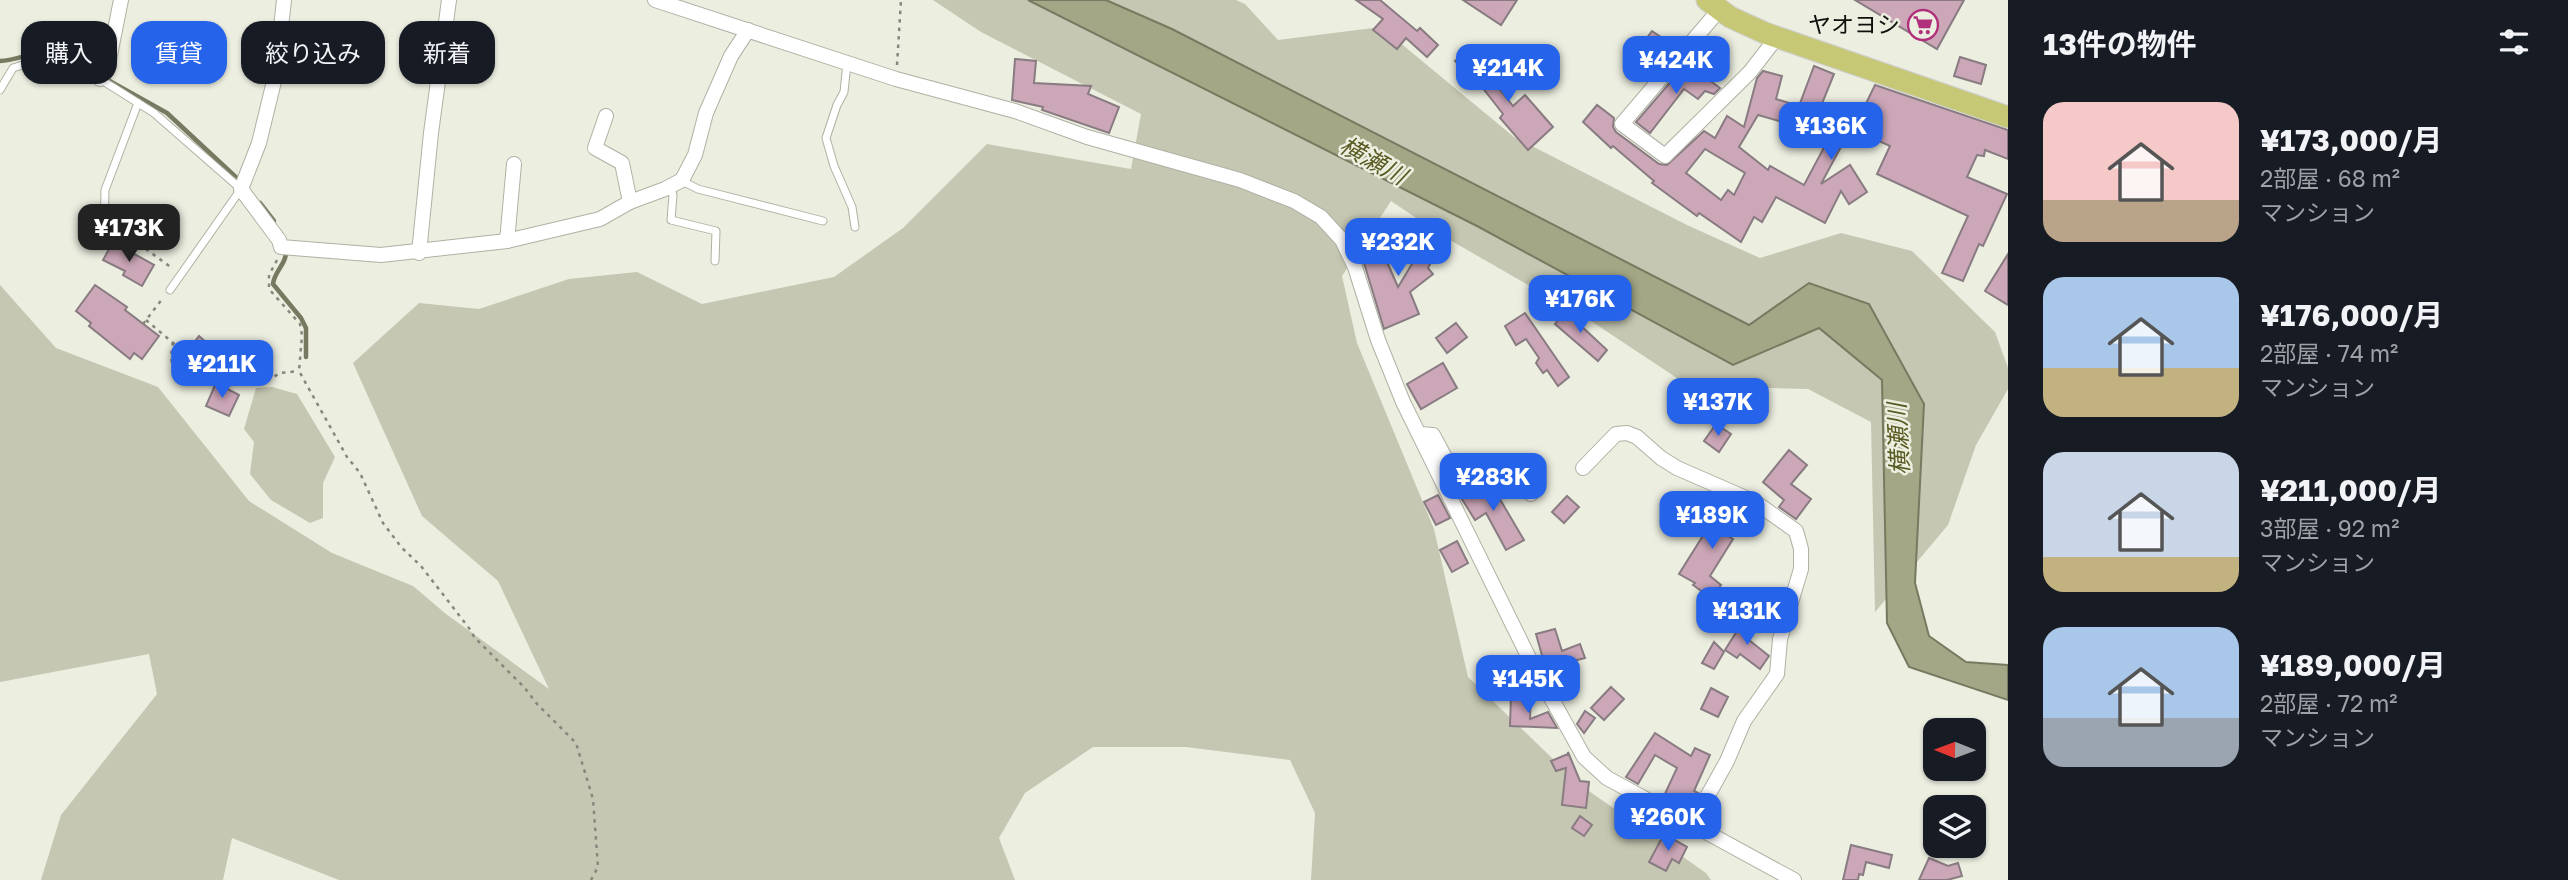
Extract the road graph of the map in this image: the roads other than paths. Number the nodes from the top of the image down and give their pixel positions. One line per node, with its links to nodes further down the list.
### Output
1 (121, 0): 6 (street)
2 (284, 0): 18 (street)
3 (449, 0): 24 (street)
4 (655, 0): 7 (street)
5 (1713, 5): 8 (main road); 8 (street)
6 (117, 21)
7 (748, 30): 9 (street); 17 (street)
8 (1777, 37): 15 (main road)
9 (847, 63): 21 (lane); 27 (street)
10 (21, 66): 12 (lane)
11 (108, 84): 13 (lane)
12 (0, 90)
13 (138, 103): 18 (lane); 22 (lane)
14 (606, 116): 19 (street)
15 (2008, 117)
16 (514, 164): 23 (street)
17 (676, 183): 19 (street); 20 (lane); 25 (lane)
18 (241, 189): 24 (street); 26 (lane)
19 (630, 202): 23 (street)
20 (823, 221)
21 (855, 227)
22 (104, 235)
23 (507, 241): 24 (street)
24 (419, 253)
25 (715, 261)
26 (170, 289)
27 (1420, 434): 29 (street); 30 (street)
28 (1583, 468): 30 (street)
29 (1531, 494)
30 (1692, 824): 31 (street)
31 (1794, 880)

